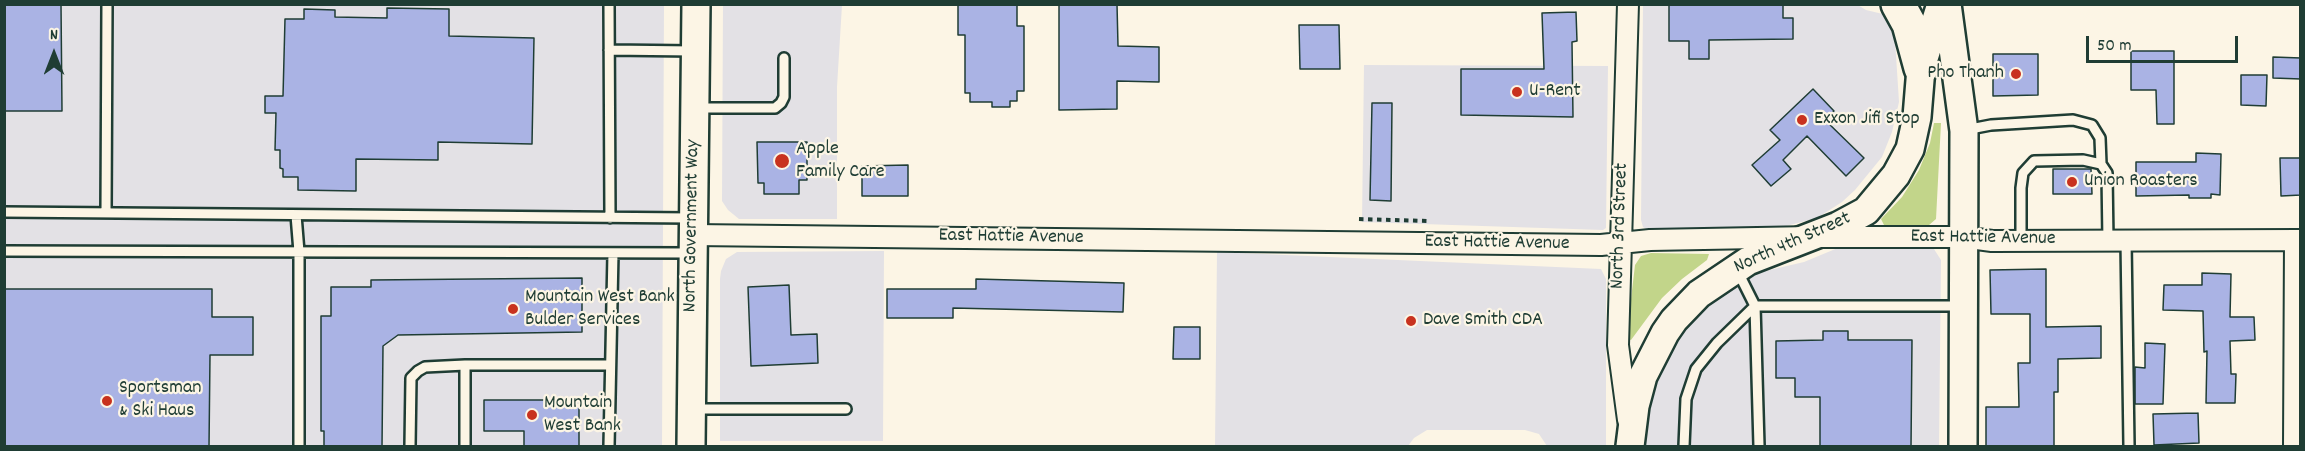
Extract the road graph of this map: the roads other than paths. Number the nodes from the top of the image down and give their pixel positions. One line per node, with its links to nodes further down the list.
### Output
1 (107, 4): 16 (lane)
2 (609, 4): 8 (lane)
3 (696, 4): 9 (main road, North Government Way)
4 (1628, 4): 25 (street, North 3rd Street)
5 (1898, 4): 11 (highway)
6 (1941, 4): 11 (main road, North 4th Street)
7 (1947, 4): 13 (main road)
8 (609, 50): 9 (lane); 18 (lane)
9 (695, 51): 12 (main road, North Government Way)
10 (784, 58): 12 (lane)
11 (1921, 68): 20 (main road, North 4th Street)
12 (695, 108): 19 (main road, North Government Way)
13 (1964, 130): 14 (lane); 21 (main road)
14 (2101, 164): 23 (lane); 24 (lane)
15 (4, 213): 16 (lane)
16 (106, 213): 17 (lane)
17 (296, 215): 18 (lane); 27 (lane)
18 (610, 218): 19 (lane)
19 (693, 235): 25 (street, East Hattie Avenue); 28 (lane); 34 (main road, North Government Way)
20 (1811, 237): 21 (street, East Hattie Avenue); 25 (street, East Hattie Avenue); 29 (main road, North 4th Street)
21 (1962, 237): 23 (street, East Hattie Avenue); 31 (main road)
22 (2298, 240): 24 (street, East Hattie Avenue); 46 (street)
23 (2021, 241): 24 (street, East Hattie Avenue)
24 (2117, 241): 45 (lane)
25 (1620, 243): 36 (street, North 3rd Street)
26 (4, 251): 27 (lane)
27 (299, 252): 28 (lane); 37 (lane)
28 (613, 253): 33 (lane)
29 (1736, 268): 30 (lane); 36 (main road, North 4th Street)
30 (1755, 306): 31 (lane); 42 (lane); 43 (lane)
31 (1964, 306): 44 (main road)
32 (465, 365): 33 (lane); 38 (lane); 39 (lane)
33 (610, 365): 40 (lane)
34 (691, 409): 35 (lane); 41 (main road, North Government Way)
35 (846, 409)
36 (1630, 442)
37 (299, 447)
38 (410, 447)
39 (465, 447)
40 (609, 447)
41 (691, 447)
42 (1684, 447)
43 (1760, 447)
44 (1963, 447)
45 (2129, 447)
46 (2294, 447)

